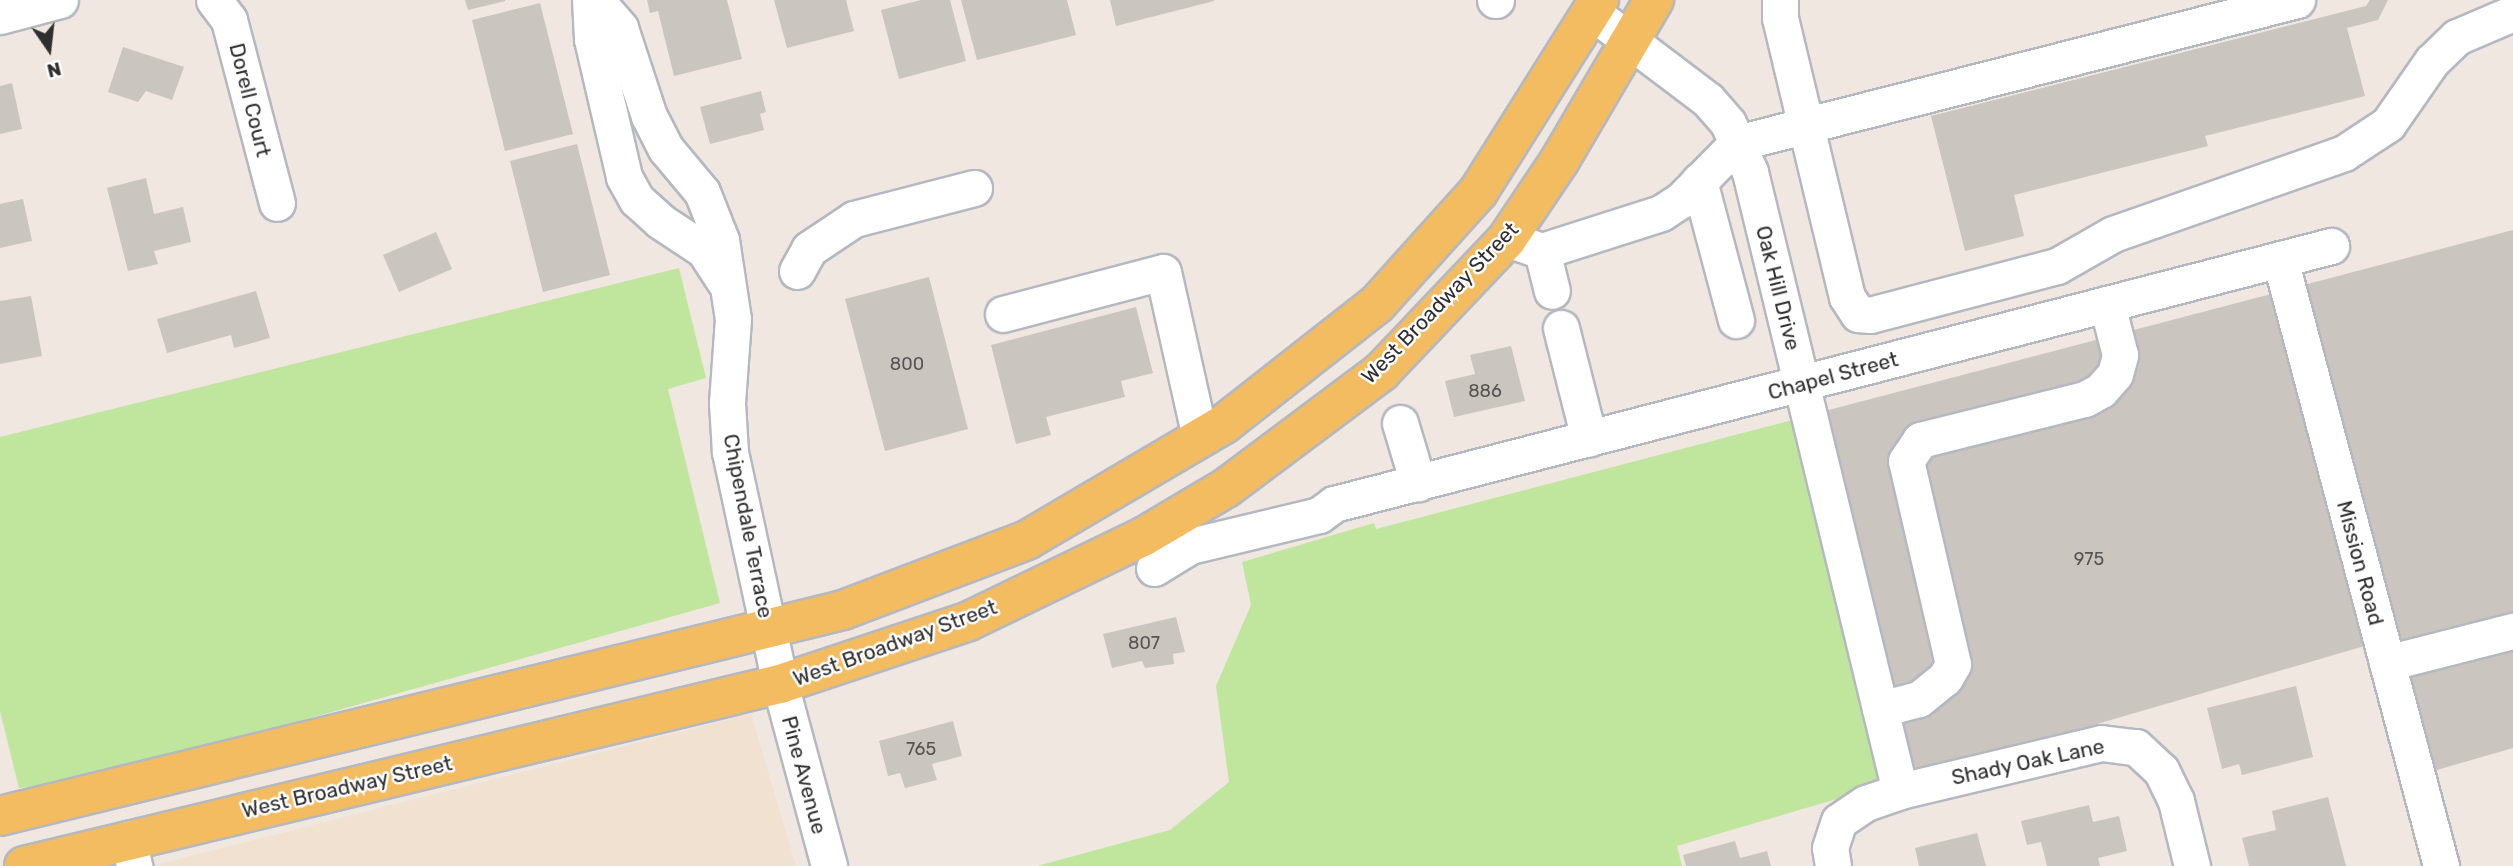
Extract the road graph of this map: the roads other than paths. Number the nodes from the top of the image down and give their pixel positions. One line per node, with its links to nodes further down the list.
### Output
1 (60, 0): 10 (street)
2 (214, 0): 18 (street, Dorell Court)
3 (590, 0): 15 (street, Chipendale Terrace)
4 (596, 0): 14 (street, Chipendale Terrace)
5 (1654, 0): 11 (main road, West Broadway Street)
6 (1780, 0): 12 (street)
7 (2297, 0): 12 (street)
8 (1596, 6): 11 (street, Oak Hill Drive); 33 (main road)
9 (2513, 13): 12 (street)
10 (0, 16)
11 (1632, 45): 13 (street, Oak Hill Drive); 21 (main road, West Broadway Street)
12 (1806, 126): 13 (street)
13 (1737, 143): 16 (street); 31 (street, Oak Hill Drive)
14 (666, 149): 15 (street); 19 (street, Chipendale Terrace)
15 (624, 177): 20 (street, Chipendale Terrace)
16 (1699, 181): 21 (street); 29 (street)
17 (974, 188): 24 (street)
18 (277, 203)
19 (711, 208): 20 (street); 25 (street, Chipendale Terrace)
20 (676, 233): 25 (street, Chipendale Terrace)
21 (1525, 245): 26 (street); 40 (main road, West Broadway Street)
22 (2331, 246): 23 (street, Chapel Street)
23 (2280, 259): 27 (street, Chapel Street); 39 (street, Mission Road)
24 (797, 271)
25 (726, 284): 37 (street, Chipendale Terrace)
26 (1552, 291)
27 (2107, 304): 31 (street, Chapel Street); 41 (street)
28 (1003, 314): 33 (street)
29 (1736, 320)
30 (1561, 328): 34 (street)
31 (1801, 385): 34 (street, Chapel Street); 41 (street, Oak Hill Drive)
32 (1400, 423): 35 (street)
33 (1200, 438): 37 (main road)
34 (1589, 439): 35 (street, Chapel Street)
35 (1418, 483): 36 (street, Chapel Street)
36 (1154, 568)
37 (768, 629): 40 (street, Chipendale Terrace); 42 (main road)
38 (2513, 631): 39 (street)
39 (2387, 663): 50 (street, Mission Road)
40 (780, 684): 45 (main road, West Broadway Street); 47 (street, Pine Avenue)
41 (1880, 709): 43 (street, Oak Hill Drive)
42 (223, 761): 44 (main road); 45 (main road)
43 (1900, 790): 48 (street, Shady Oak Lane); 49 (street, Shady Oak Lane)
44 (0, 817)
45 (131, 852): 46 (main road, West Broadway Street)
46 (24, 866)
47 (829, 866)
48 (1833, 866)
49 (2192, 866)
50 (2441, 866)

